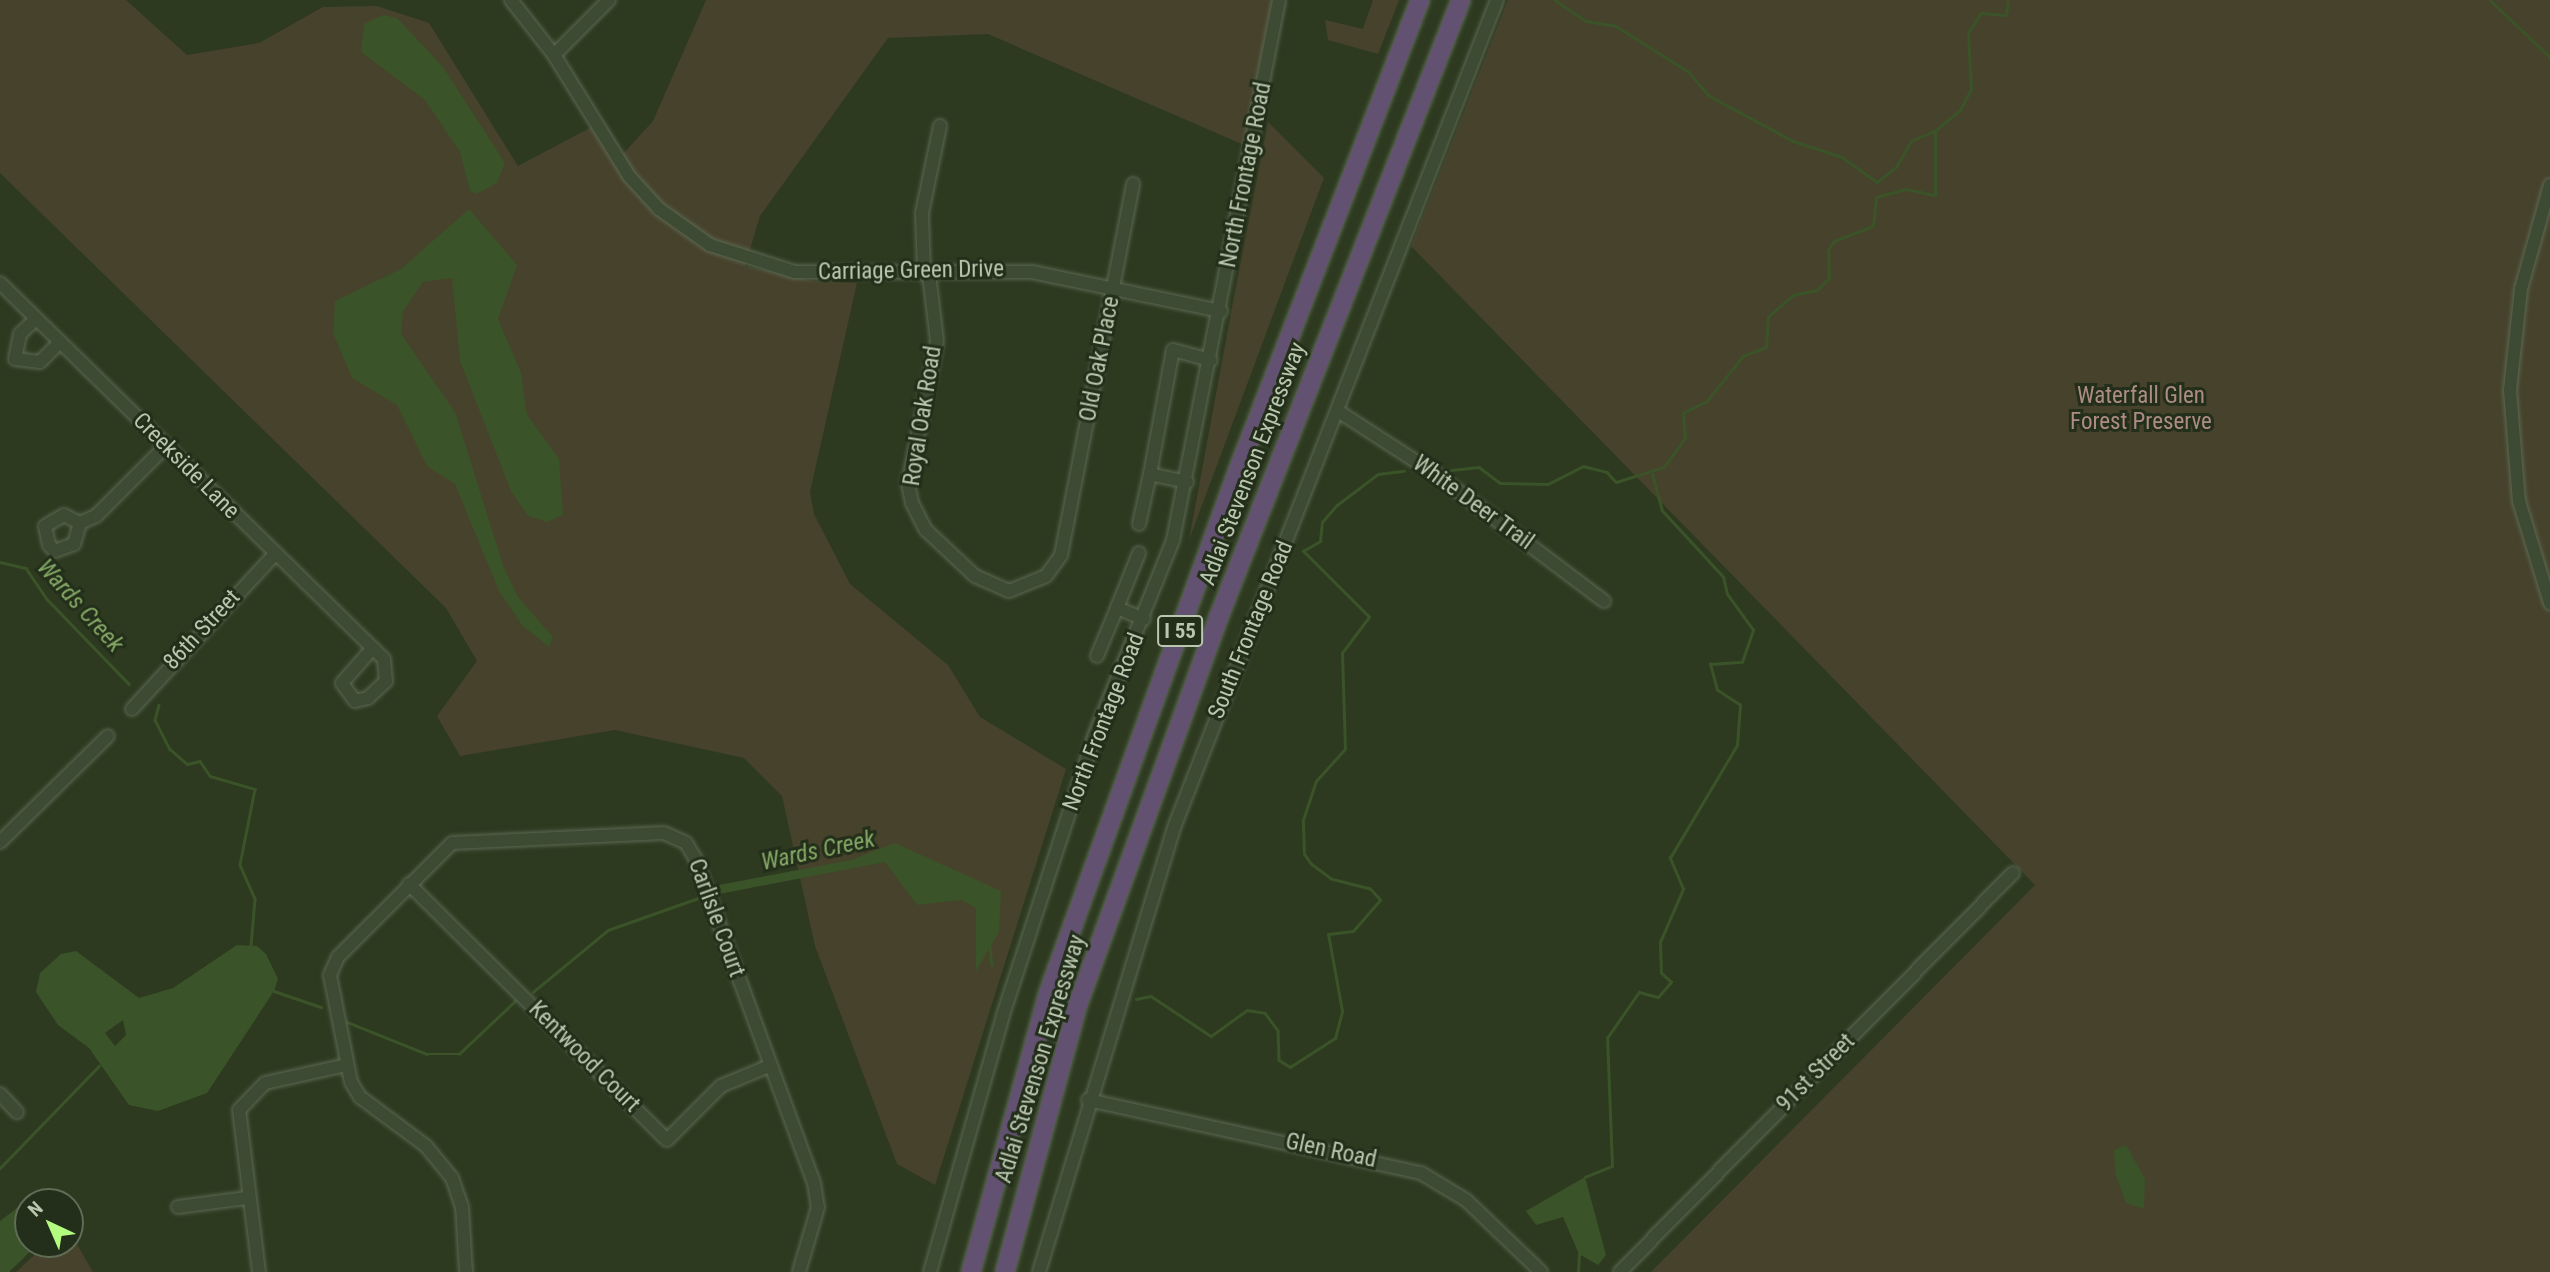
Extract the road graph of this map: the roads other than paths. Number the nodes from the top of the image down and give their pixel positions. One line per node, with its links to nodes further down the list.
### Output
1 (511, 0): 7 (street, Carriage Green Drive)
2 (609, 0): 7 (street)
3 (1279, 0): 14 (street, North Frontage Road)
4 (1420, 0): 49 (highway, Adlai Stevenson Expressway / I 55)
5 (1461, 0): 50 (highway, Adlai Stevenson Expressway / I 55)
6 (1497, 0): 18 (street, South Frontage Road)
7 (554, 55): 11 (street, Carriage Green Drive)
8 (940, 126): 11 (street, Royal Oak Road)
9 (1133, 184): 13 (street, Old Oak Place)
10 (2550, 186): 28 (street)
11 (927, 274): 13 (street, Carriage Green Drive); 24 (street, Royal Oak Road)
12 (0, 283): 15 (street, Creekside Lane)
13 (1113, 288): 14 (street, Carriage Green Drive); 24 (street, Old Oak Place)
14 (1221, 311): 17 (street, North Frontage Road)
15 (36, 318): 16 (street, Creekside Lane); 16 (street)
16 (60, 342): 19 (street, Creekside Lane)
17 (1211, 360): 20 (street); 21 (street, North Frontage Road)
18 (1338, 411): 27 (street, White Deer Trail); 41 (street, South Frontage Road)
19 (166, 446): 22 (street); 26 (street, Creekside Lane)
20 (1150, 474): 21 (street); 23 (street)
21 (1187, 482): 30 (street, North Frontage Road)
22 (80, 523)
23 (1139, 524)
24 (1067, 534)
25 (1139, 553): 29 (street)
26 (275, 554): 31 (street, Creekside Lane); 33 (street, 86th Street)
27 (1604, 601)
28 (2550, 603)
29 (1117, 608): 30 (street); 32 (street)
30 (1143, 619): 48 (street, North Frontage Road)
31 (370, 650)
32 (1097, 656)
33 (132, 709)
34 (108, 736): 35 (street)
35 (0, 842)
36 (2013, 873): 53 (street, 91st Street)
37 (409, 884): 38 (street, Carlisle Court); 39 (street, Kentwood Court); 39 (street, Carlisle Court)
38 (346, 1065): 43 (street); 46 (street, Carlisle Court)
39 (769, 1066): 47 (street, Carlisle Court)
40 (0, 1094): 42 (street)
41 (1088, 1100): 51 (street, South Frontage Road); 52 (street, Glen Road)
42 (18, 1112)
43 (246, 1198): 44 (street); 45 (street)
44 (178, 1207)
45 (259, 1272)
46 (466, 1272)
47 (799, 1272)
48 (930, 1272)
49 (971, 1272)
50 (1005, 1272)
51 (1039, 1272)
52 (1541, 1272)
53 (1620, 1272)

